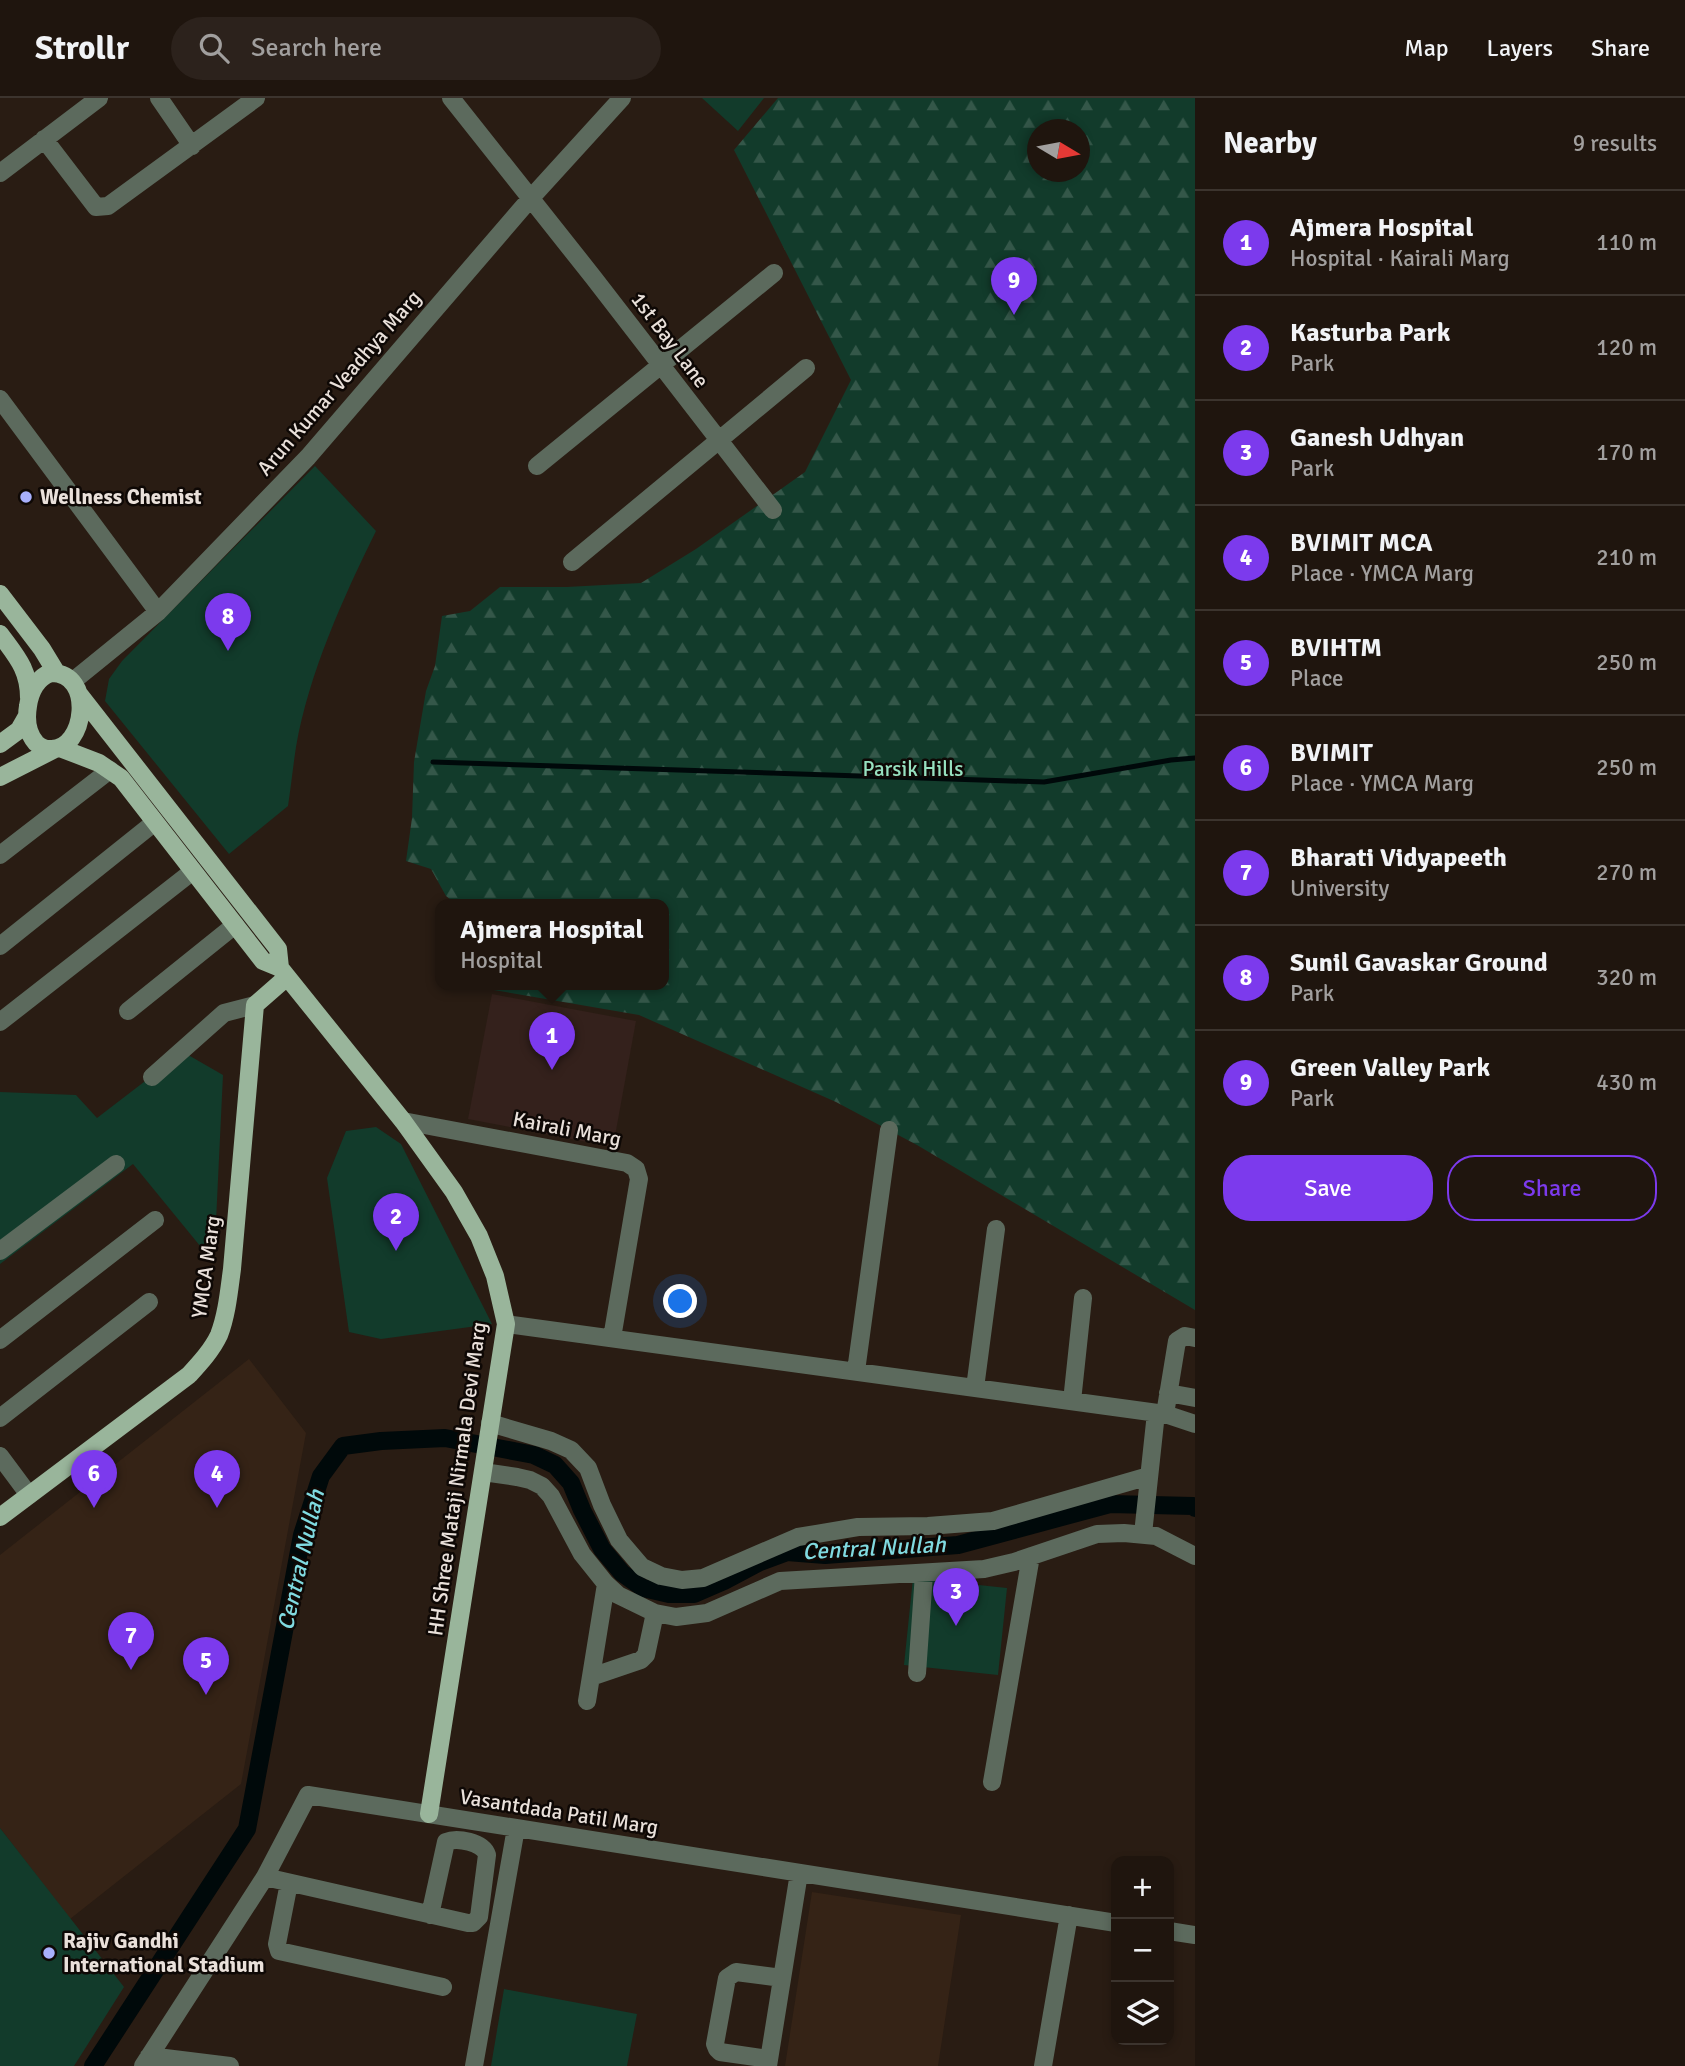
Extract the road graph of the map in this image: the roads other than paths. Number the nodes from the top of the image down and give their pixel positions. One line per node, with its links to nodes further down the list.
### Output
1 (99, 98): 6 (street)
2 (159, 98): 7 (street)
3 (256, 98): 7 (street)
4 (451, 98): 9 (street, 1st Bay Lane)
5 (622, 98): 9 (street, Arun Kumar Veadhya Marg)
6 (44, 139): 7 (street); 8 (street)
7 (192, 146)
8 (0, 173)
9 (530, 199): 11 (street, 1st Bay Lane); 19 (street, Arun Kumar Veadhya Marg)
10 (774, 273): 11 (street)
11 (660, 365): 14 (street, 1st Bay Lane); 15 (street)
12 (806, 368): 14 (street)
13 (0, 399): 19 (street)
14 (719, 440): 16 (street, 1st Bay Lane); 17 (street)
15 (537, 466)
16 (773, 510)
17 (572, 562)
18 (0, 594): 21 (main road)
19 (158, 611): 22 (street, Arun Kumar Veadhya Marg)
20 (0, 634): 23 (main road)
21 (56, 673): 22 (main road); 23 (main road)
22 (76, 688): 25 (main road); 33 (main road, HH Shree Mataji Nirmala Devi Marg)
23 (28, 708): 24 (main road); 25 (main road)
24 (0, 744)
25 (57, 748): 26 (main road, HH Shree Mataji Nirmala Devi Marg); 27 (main road)
26 (110, 770): 28 (main road, HH Shree Mataji Nirmala Devi Marg); 29 (street)
27 (0, 777)
28 (155, 822): 30 (main road, HH Shree Mataji Nirmala Devi Marg); 32 (street)
29 (0, 855)
30 (193, 871): 31 (main road, HH Shree Mataji Nirmala Devi Marg); 36 (street)
31 (235, 925): 33 (main road, HH Shree Mataji Nirmala Devi Marg); 35 (street)
32 (0, 946)
33 (283, 972): 34 (main road); 38 (main road, HH Shree Mataji Nirmala Devi Marg)
34 (255, 1004): 37 (street); 62 (main road, YMCA Marg)
35 (128, 1011)
36 (0, 1022)
37 (152, 1077)
38 (402, 1121): 46 (main road, HH Shree Mataji Nirmala Devi Marg); 47 (street, Kairali Marg)
39 (890, 1130): 50 (street)
40 (117, 1164): 43 (street)
41 (155, 1220): 49 (street)
42 (996, 1229): 51 (street)
43 (0, 1251)
44 (1083, 1298): 54 (street)
45 (149, 1302): 56 (street)
46 (506, 1324): 47 (street); 58 (main road, HH Shree Mataji Nirmala Devi Marg)
47 (612, 1338): 50 (street)
48 (1195, 1338): 52 (street)
49 (0, 1340)
50 (856, 1371): 51 (street)
51 (975, 1388): 54 (street)
52 (1168, 1394): 53 (street); 55 (street)
53 (1195, 1398)
54 (1072, 1401): 55 (street)
55 (1161, 1413): 57 (street); 61 (street)
56 (0, 1418)
57 (1195, 1424)
58 (490, 1427): 60 (main road, HH Shree Mataji Nirmala Devi Marg); 61 (street)
59 (0, 1456): 62 (street)
60 (483, 1469): 68 (street); 74 (main road, HH Shree Mataji Nirmala Devi Marg)
61 (1149, 1476): 64 (street)
62 (29, 1495): 63 (main road, YMCA Marg)
63 (0, 1517)
64 (1144, 1527): 65 (street); 66 (street)
65 (1031, 1556): 67 (street); 73 (street)
66 (1195, 1556)
67 (924, 1574): 69 (street); 70 (street)
68 (606, 1584): 69 (street); 71 (street)
69 (655, 1613): 71 (street)
70 (917, 1673)
71 (591, 1677): 72 (street)
72 (587, 1701)
73 (992, 1782)
74 (429, 1814): 75 (street, Vasantdada Patil Marg); 77 (street, Vasantdada Patil Marg)
75 (516, 1828): 76 (street, Vasantdada Patil Marg); 89 (street)
76 (799, 1873): 80 (street, Vasantdada Patil Marg); 84 (street)
77 (265, 1878): 78 (street); 86 (street, Vasantdada Patil Marg)
78 (289, 1883): 79 (street); 85 (street)
79 (430, 1915): 79 (street)
80 (1069, 1915): 81 (street, Vasantdada Patil Marg); 90 (street)
81 (1111, 1922)
82 (1174, 1932): 83 (street)
83 (1195, 1935)
84 (782, 1978): 87 (street); 87 (street)
85 (443, 1987)
86 (146, 2061): 88 (street)
87 (768, 2063)
88 (230, 2066)
89 (474, 2066)
90 (1043, 2066)

